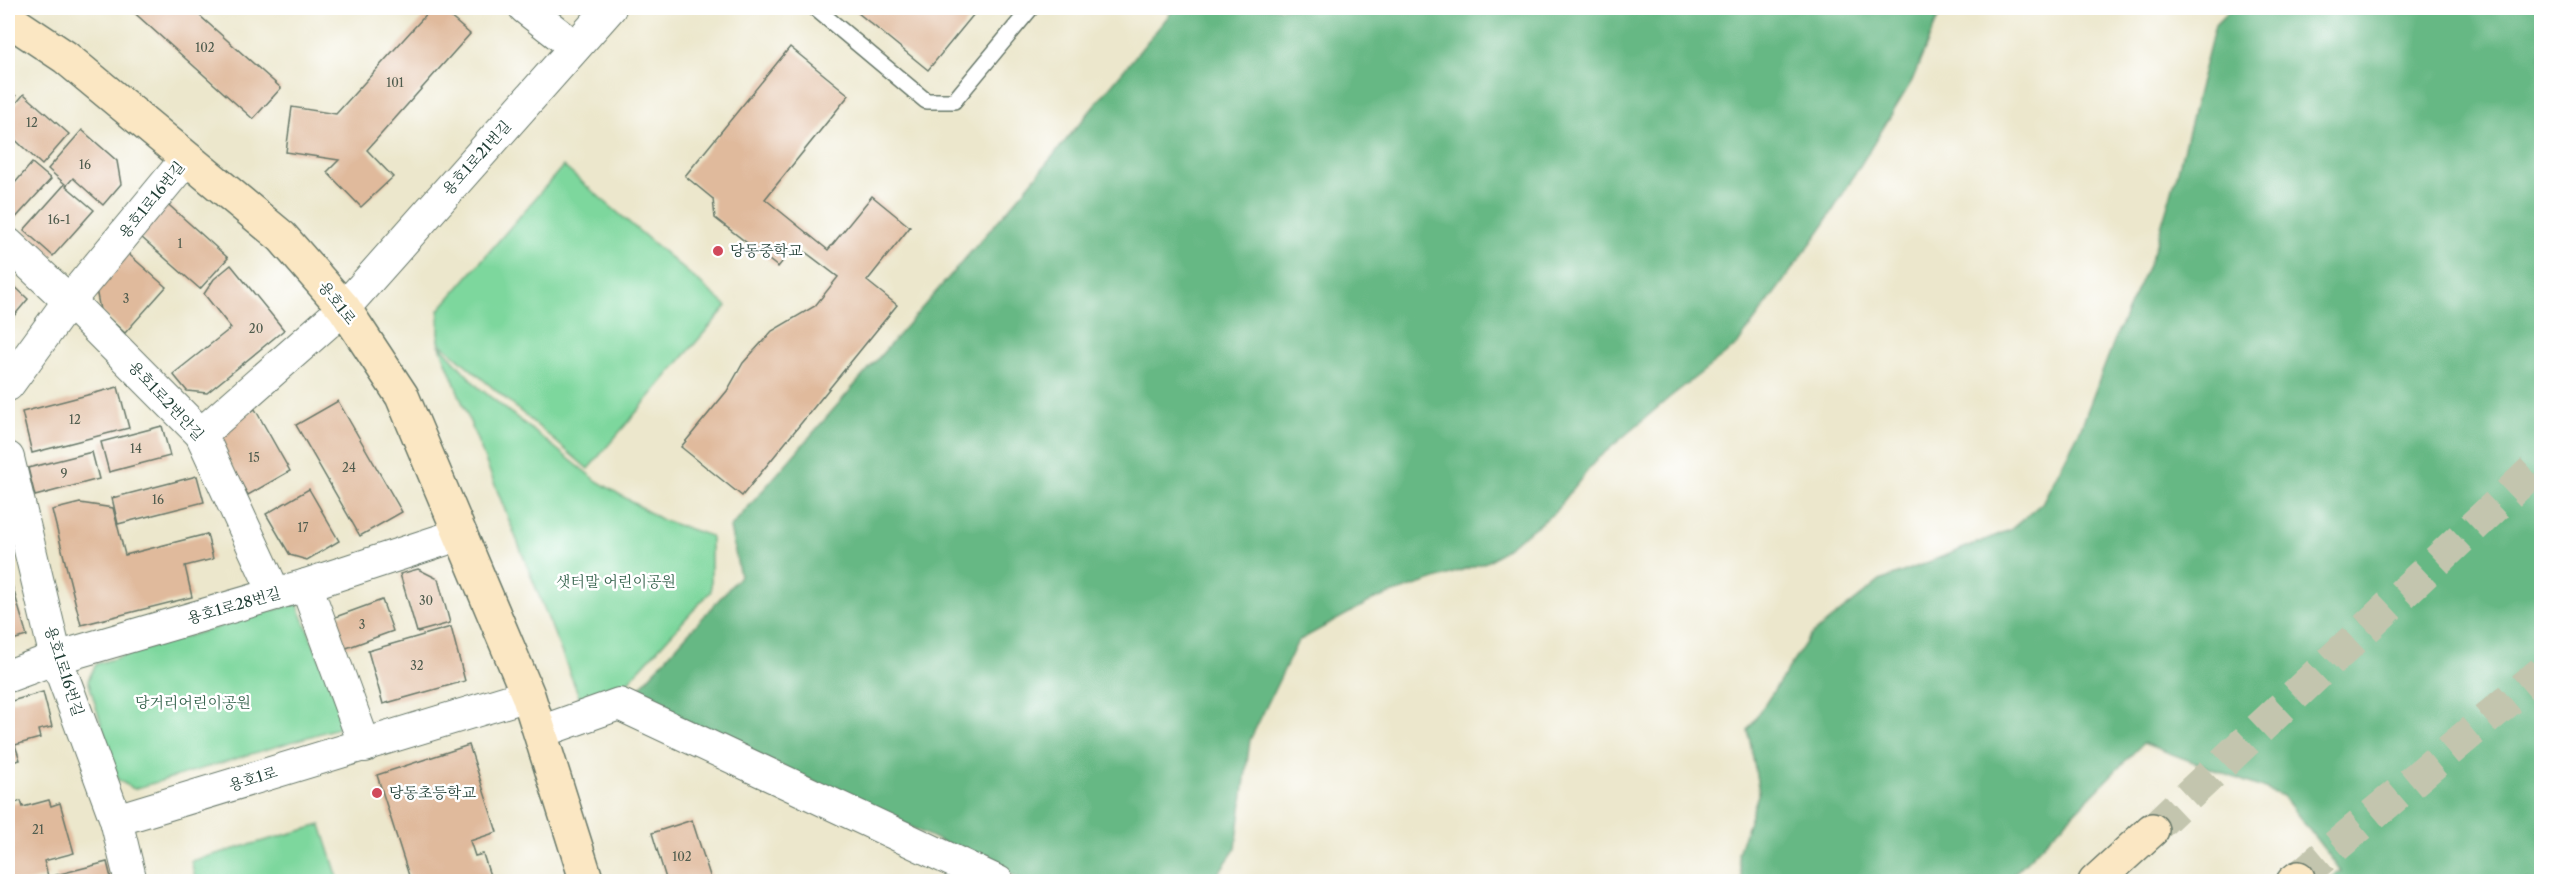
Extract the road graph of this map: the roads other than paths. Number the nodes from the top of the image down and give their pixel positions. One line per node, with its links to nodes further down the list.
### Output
1 (525, 8): 6 (street)
2 (610, 8): 6 (street, 용호1로21번길)
3 (815, 8): 4 (lane)
4 (1031, 8)
5 (8, 19): 7 (street, 용호1로)
6 (575, 48): 10 (street, 용호1로21번길)
7 (187, 158): 9 (street, 용호1로16번길); 10 (street, 용호1로)
8 (8, 244): 9 (street, 용호1로2번안길)
9 (69, 301): 11 (street, 용호1로16번길); 12 (street, 용호1로2번안길)
10 (344, 308): 12 (street, 용호1로21번길); 14 (street, 용호1로)
11 (8, 385)
12 (201, 434): 16 (street, 용호1로2번안길)
13 (8, 458): 17 (street, 용호1로16번길)
14 (461, 534): 15 (street, 용호1로28번길); 19 (street, 용호1로)
15 (306, 585): 16 (street, 용호1로28번길); 21 (street)
16 (275, 594): 17 (street, 용호1로28번길)
17 (56, 658): 18 (street, 용호1로28번길); 22 (street, 용호1로16번길)
18 (8, 676)
19 (528, 695): 20 (street, 용호1로); 21 (street, 용호1로)
20 (540, 732): 25 (street, 용호1로); 26 (street)
21 (365, 746): 22 (street, 용호1로)
22 (116, 820): 24 (street, 용호1로16번길)
23 (2152, 830): 27 (street)
24 (131, 882)
25 (587, 882)
26 (998, 882)
27 (2095, 882)

